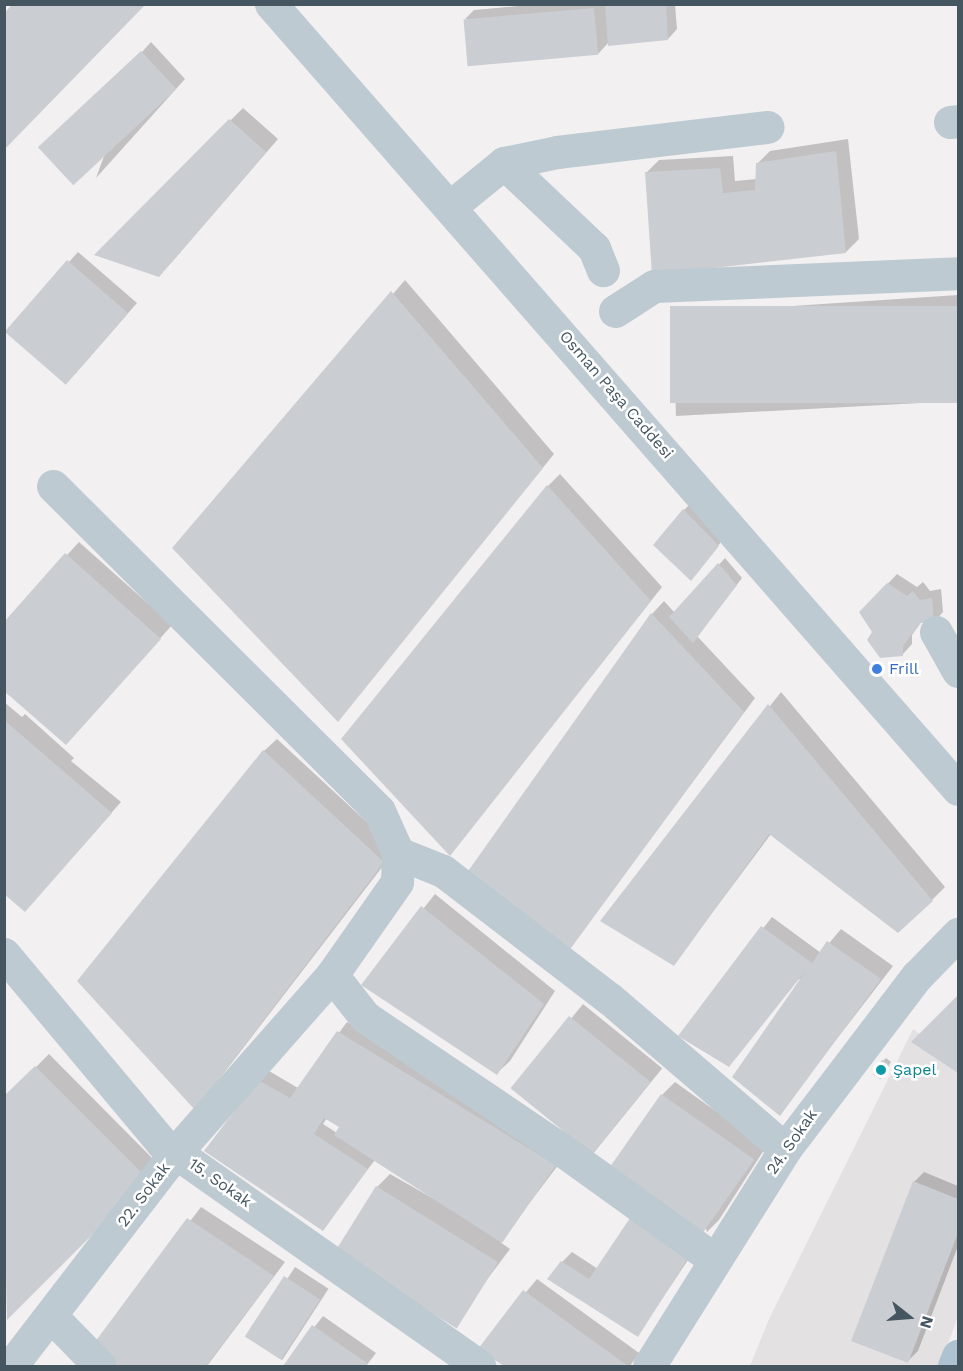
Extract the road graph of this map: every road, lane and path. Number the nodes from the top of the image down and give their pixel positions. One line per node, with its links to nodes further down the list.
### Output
1 (271, 4): 4 (street, Osman Paşa Caddesi)
2 (768, 127): 3 (street)
3 (504, 163): 4 (street); 5 (street)
4 (451, 206): 11 (street, Osman Paşa Caddesi)
5 (603, 270)
6 (958, 273): 7 (street)
7 (615, 311)
8 (52, 486): 12 (street)
9 (936, 632): 10 (street)
10 (958, 670)
11 (958, 789)
12 (398, 853): 15 (street, 22. Sokak); 16 (street)
13 (958, 934): 16 (street, 24. Sokak)
14 (4, 954): 17 (street, 15. Sokak)
15 (332, 975): 17 (street, 22. Sokak); 18 (street)
16 (784, 1149): 18 (street, 24. Sokak)
17 (175, 1153): 19 (street, 22. Sokak); 23 (street, 15. Sokak)
18 (715, 1260): 24 (street, 24. Sokak)
19 (51, 1316): 21 (street, 22. Sokak); 22 (street)
20 (958, 1356): 25 (main road)
21 (11, 1366)
22 (100, 1366)
23 (480, 1366)
24 (649, 1366)
25 (954, 1366)

